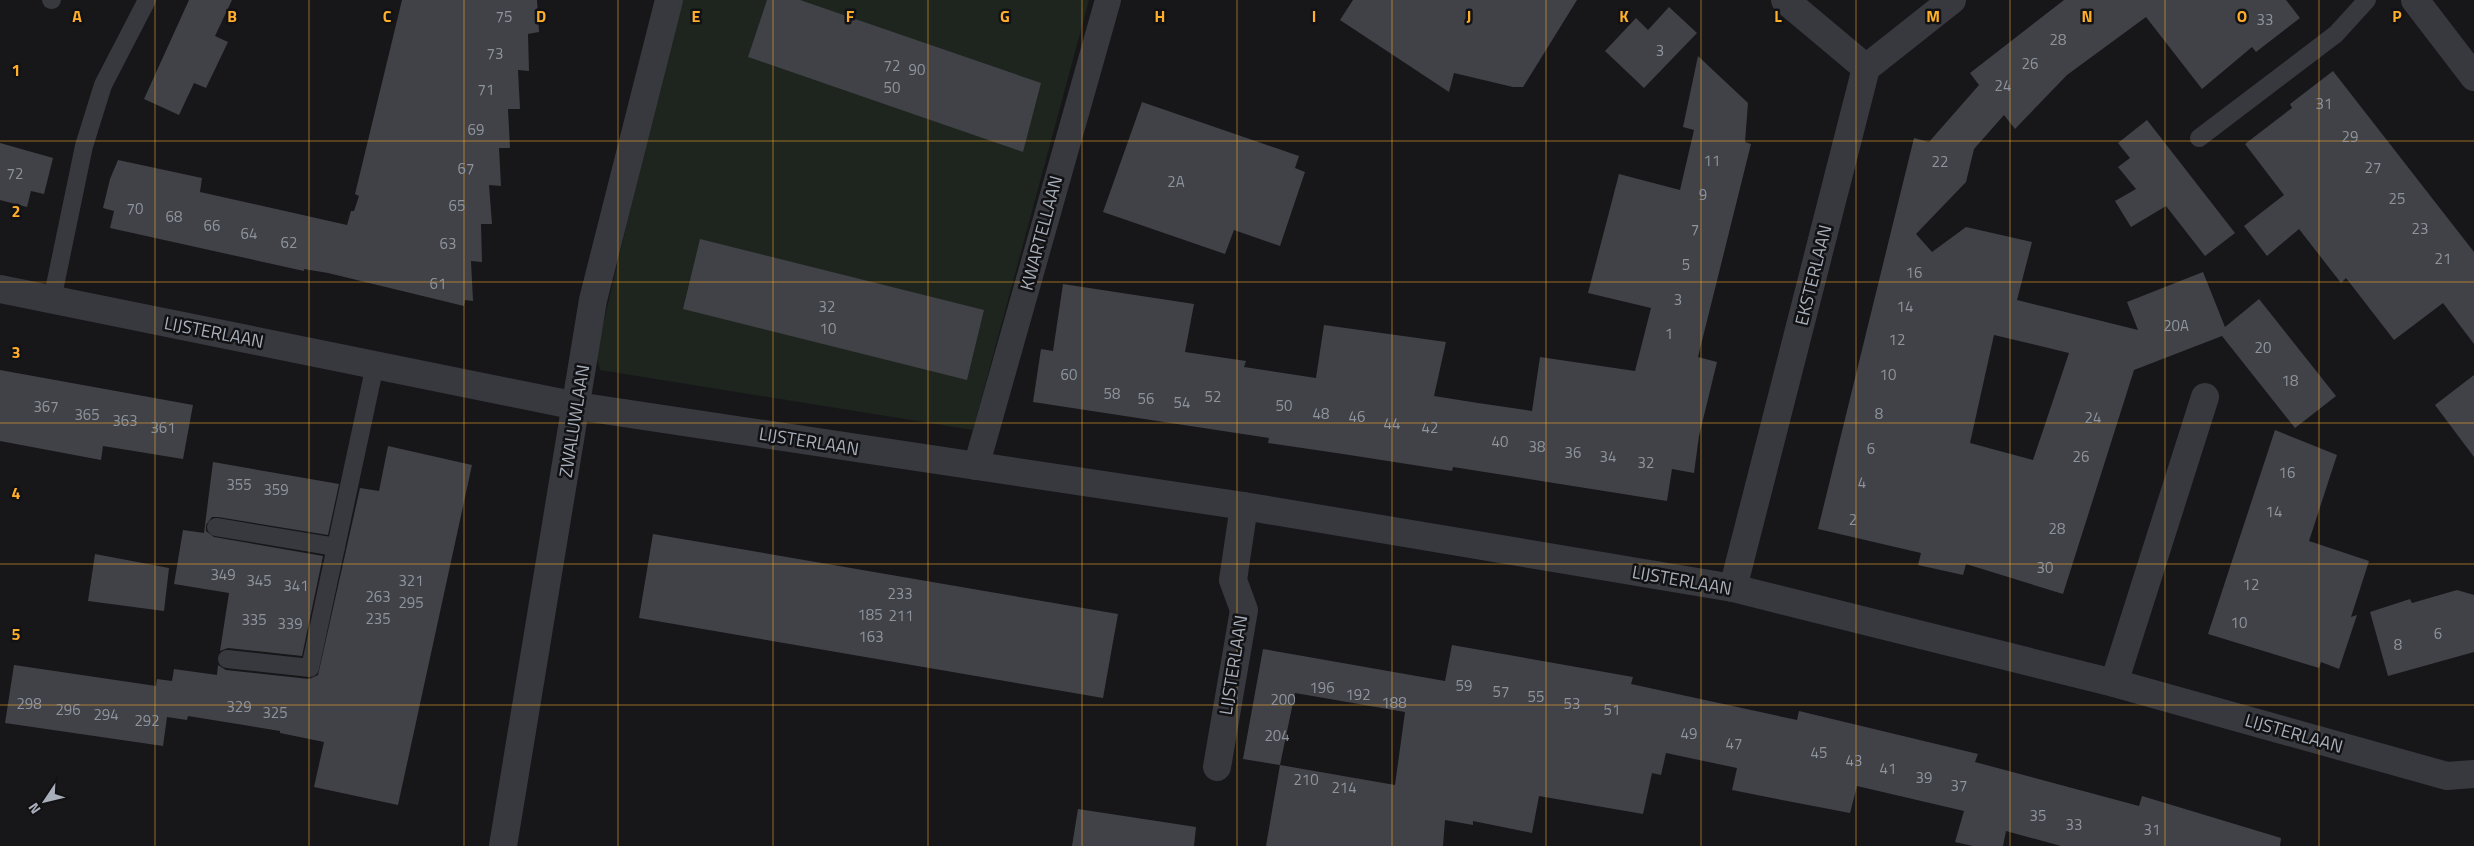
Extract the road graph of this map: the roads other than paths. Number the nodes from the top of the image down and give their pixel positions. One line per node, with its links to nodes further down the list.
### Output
1 (147, 0): 12 (lane)
2 (669, 0): 15 (street, ZWALUWLAAN)
3 (1108, 0): 16 (street, KWARTELLAAN)
4 (1786, 0): 8 (street)
5 (1952, 0): 8 (street)
6 (2367, 0): 10 (lane)
7 (2415, 0): 9 (street)
8 (1866, 68): 20 (street, EKSTERLAAN)
9 (2474, 77)
10 (2199, 138)
11 (0, 289): 12 (street, LIJSTERLAAN)
12 (52, 300): 13 (street, LIJSTERLAAN)
13 (376, 365): 15 (street, LIJSTERLAAN); 19 (lane)
14 (2205, 397): 22 (street)
15 (577, 406): 16 (street, LIJSTERLAAN); 25 (street, ZWALUWLAAN)
16 (976, 467): 17 (street, LIJSTERLAAN)
17 (1244, 506): 20 (street, LIJSTERLAAN); 23 (street, LIJSTERLAAN)
18 (216, 527): 19 (lane)
19 (336, 547): 21 (lane)
20 (1733, 588): 22 (street, LIJSTERLAAN)
21 (228, 659)
22 (2114, 683): 24 (street, LIJSTERLAAN)
23 (1217, 767)
24 (2474, 774)
25 (503, 846)

